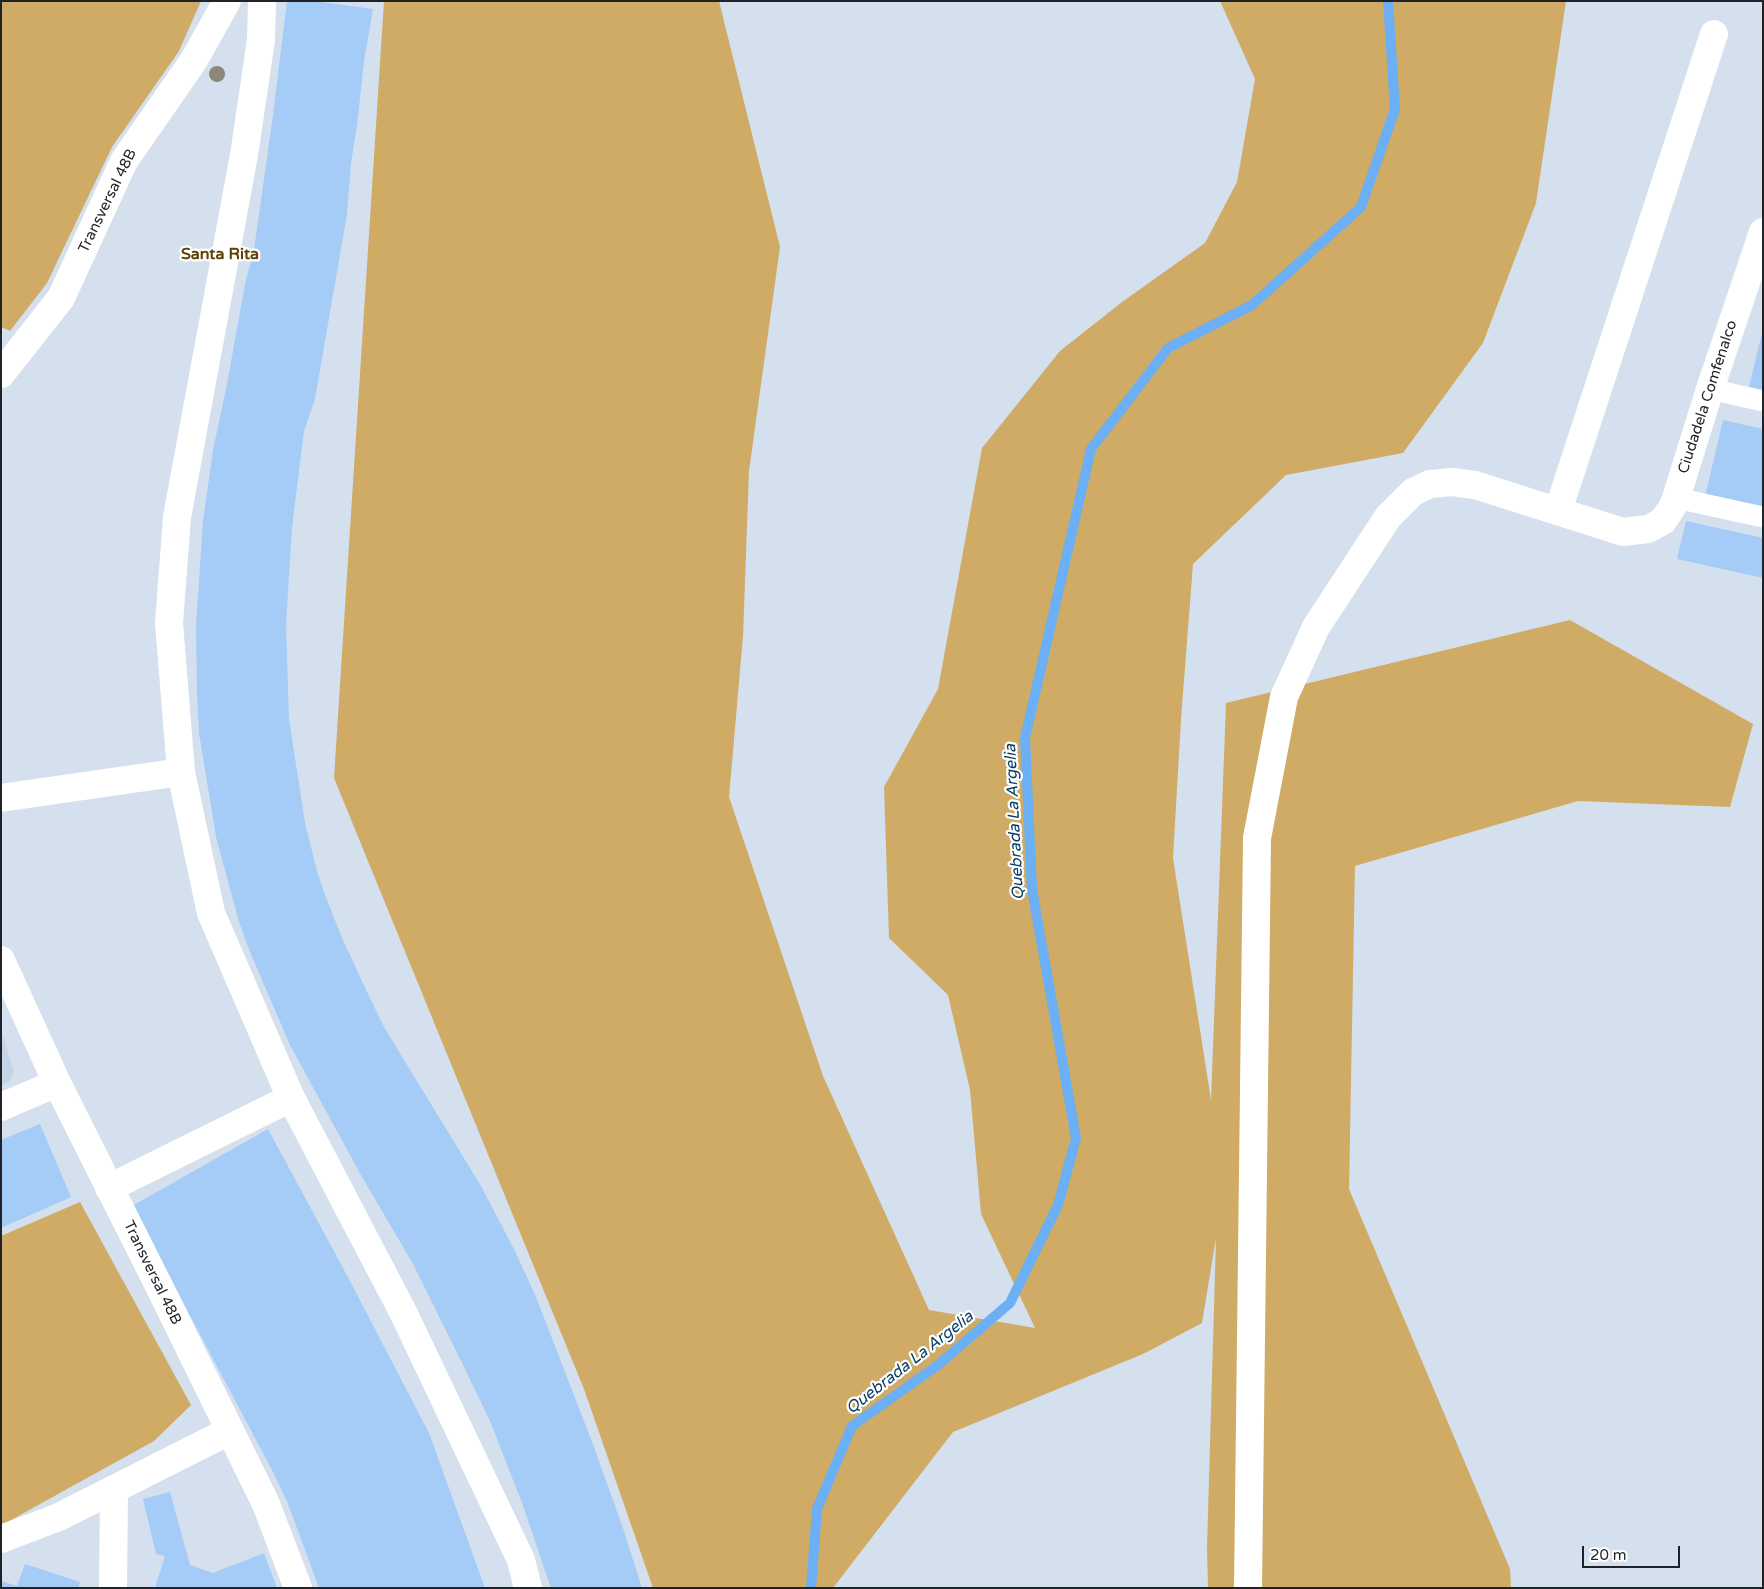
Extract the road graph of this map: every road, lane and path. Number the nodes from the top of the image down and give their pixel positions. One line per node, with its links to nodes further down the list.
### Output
1 (227, 1): 6 (street, Transversal 48B)
2 (262, 1): 12 (street)
3 (1714, 34): 10 (street)
4 (1763, 232): 5 (street, Ciudadela Comfenalco)
5 (1755, 282): 7 (street, Ciudadela Comfenalco)
6 (1, 374)
7 (1710, 389): 8 (street); 9 (street, Ciudadela Comfenalco)
8 (1763, 401)
9 (1676, 498): 10 (street, Ciudadela Comfenalco); 11 (street)
10 (1558, 511): 25 (street)
11 (1763, 517)
12 (181, 772): 13 (street); 16 (street)
13 (1, 798)
14 (1, 960): 15 (street, Transversal 48B)
15 (57, 1083): 17 (street); 18 (street, Transversal 48B)
16 (291, 1098): 18 (street); 24 (street)
17 (1, 1107)
18 (109, 1188): 19 (street, Transversal 48B)
19 (229, 1431): 20 (street); 23 (street, Transversal 48B)
20 (114, 1491): 21 (street); 22 (street)
21 (1, 1539)
22 (113, 1588)
23 (298, 1588)
24 (528, 1588)
25 (1248, 1588)

